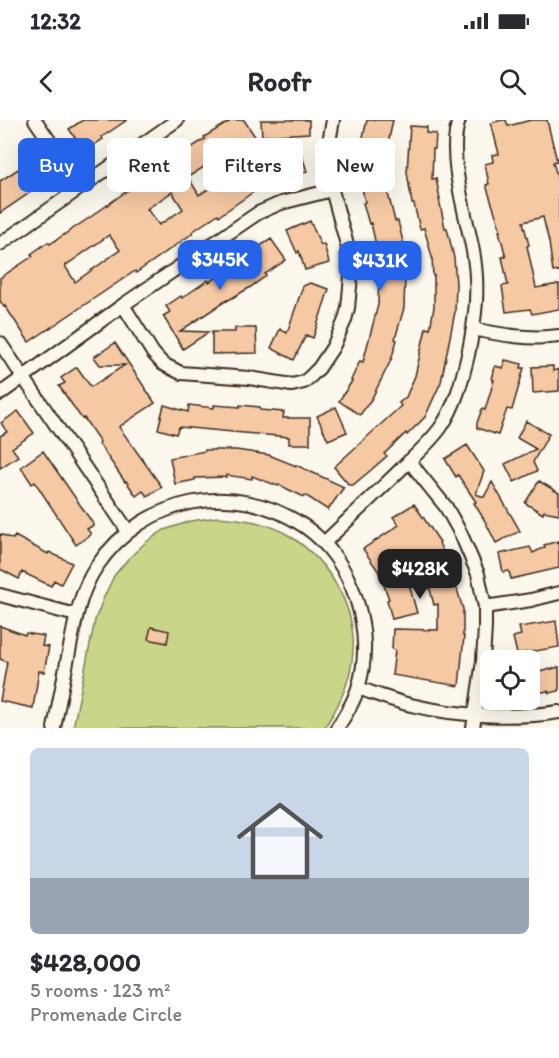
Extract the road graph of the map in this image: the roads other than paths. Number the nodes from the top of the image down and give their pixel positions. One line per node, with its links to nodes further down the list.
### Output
1 (34, 120): 5 (street)
2 (177, 120): 7 (street)
3 (333, 120): 6 (street)
4 (459, 120): 13 (street)
5 (47, 138)
6 (330, 138)
7 (95, 177)
8 (74, 192): 11 (street)
9 (324, 192): 12 (street)
10 (333, 192): 12 (street)
11 (0, 244)
12 (123, 305): 16 (street)
13 (473, 329): 14 (street); 18 (street)
14 (559, 336)
15 (0, 343): 16 (street)
16 (23, 377): 17 (street); 19 (street)
17 (0, 394)
18 (410, 461): 20 (street); 23 (street)
19 (128, 531): 20 (street); 24 (street)
20 (324, 543): 25 (street)
21 (559, 593): 23 (street)
22 (0, 595): 24 (street)
23 (485, 606): 27 (street)
24 (76, 615): 28 (street)
25 (358, 688): 27 (street); 29 (street)
26 (559, 712): 27 (street)
27 (475, 714): 30 (street)
28 (54, 728)
29 (337, 728)
30 (473, 728)

